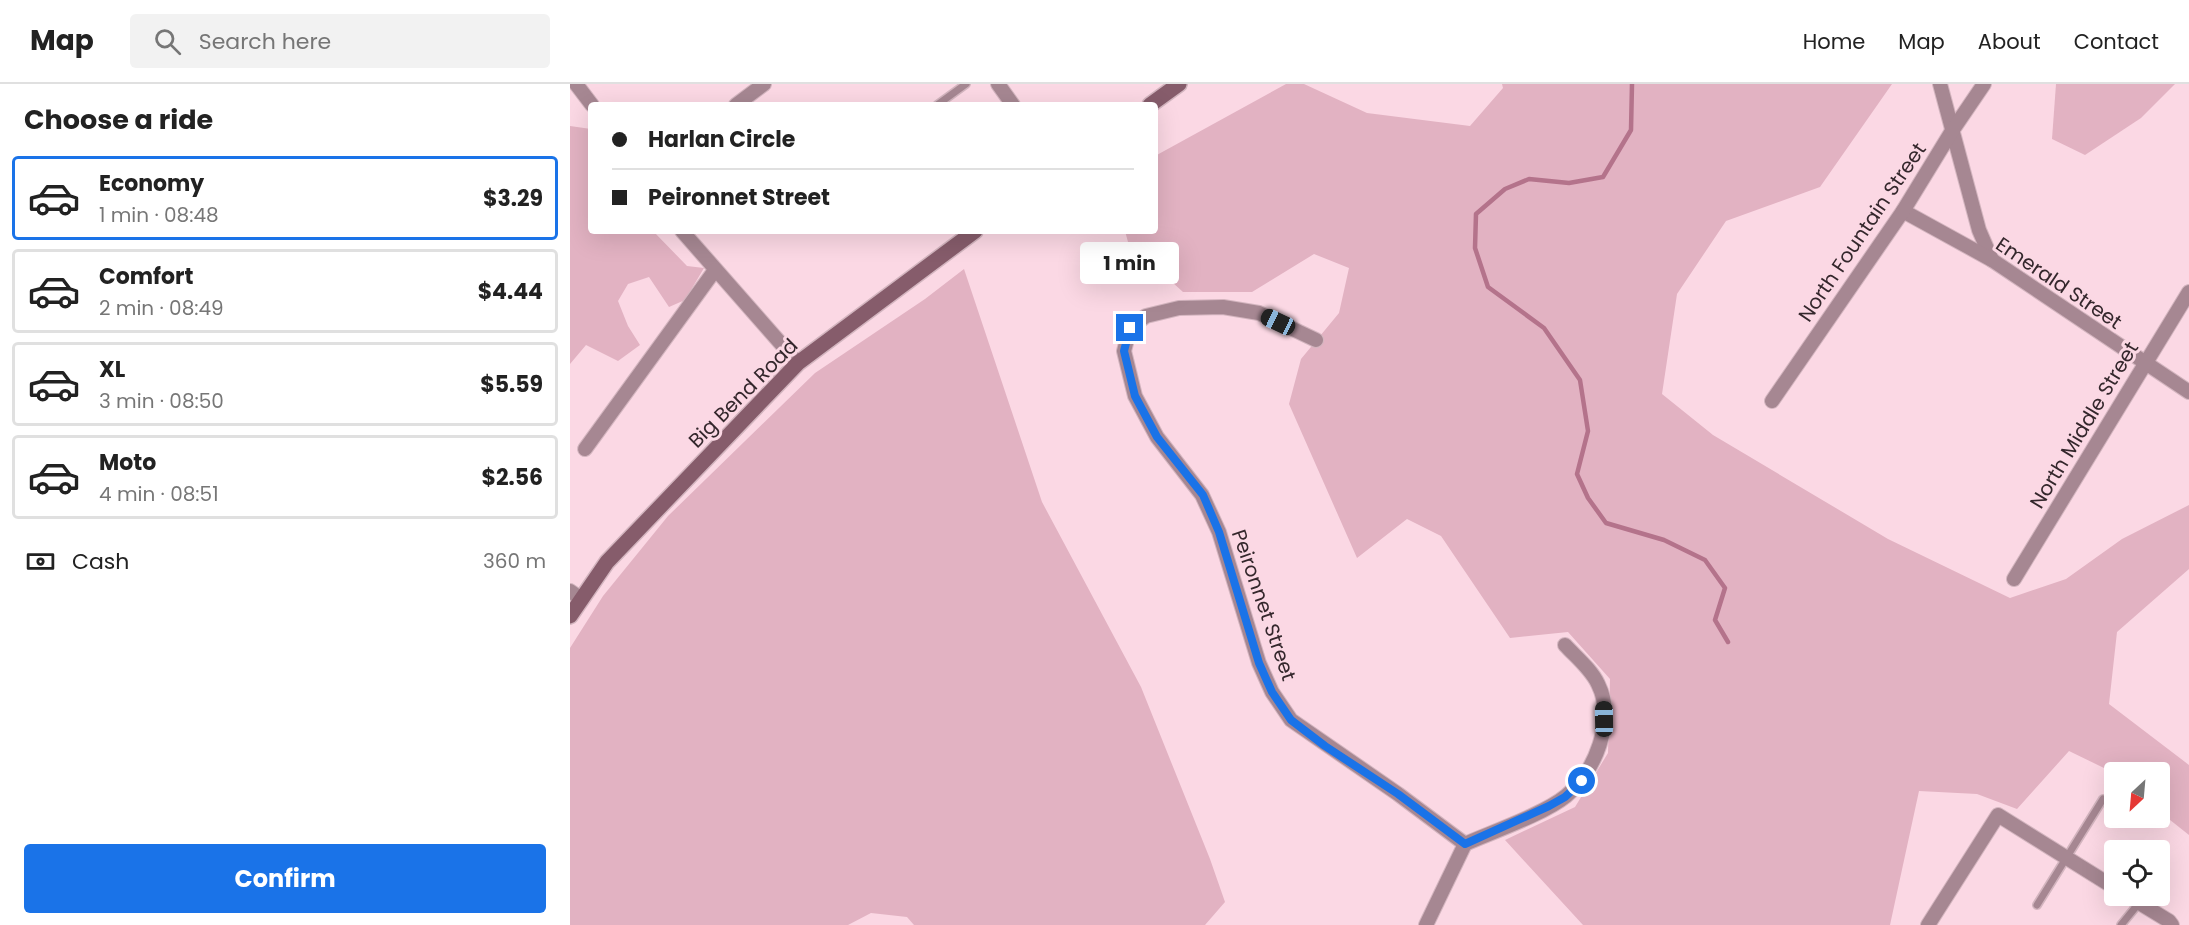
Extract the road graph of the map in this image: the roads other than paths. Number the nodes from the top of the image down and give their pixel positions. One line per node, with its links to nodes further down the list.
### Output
1 (572, 84): 8 (street)
2 (764, 84): 9 (street)
3 (966, 84): 10 (lane)
4 (998, 84): 11 (street)
5 (1179, 84): 12 (main road)
6 (1940, 84): 13 (street)
7 (1984, 84): 13 (street, North Fountain Street)
8 (589, 102)
9 (740, 102)
10 (941, 102)
11 (1011, 102)
12 (1154, 102)
13 (1952, 131): 14 (street, North Fountain Street); 17 (street)
14 (1904, 212): 17 (street, Emerald Street); 24 (street, North Fountain Street)
15 (685, 234): 18 (street)
16 (971, 234): 21 (main road, Big Bend Road)
17 (1992, 260): 22 (street, Emerald Street)
18 (715, 270): 21 (street); 25 (street)
19 (2189, 292): 22 (street, North Middle Street)
20 (1316, 340): 31 (street, Peironnet Street)
21 (798, 363): 27 (main road, Big Bend Road)
22 (2144, 363): 23 (street, Emerald Street); 26 (street, North Middle Street)
23 (2189, 392)
24 (1772, 401)
25 (585, 449)
26 (2014, 579)
27 (575, 595): 28 (main road, Big Bend Road)
28 (570, 616)
29 (1565, 645): 31 (street)
30 (2103, 799): 32 (lane)
31 (1465, 844): 37 (street)
32 (2066, 858): 33 (street); 34 (lane); 38 (street)
33 (2104, 881)
34 (2037, 905)
35 (2130, 906): 39 (lane)
36 (2145, 906): 40 (street)
37 (1426, 925)
38 (1928, 925)
39 (2121, 925)
40 (2172, 925)

